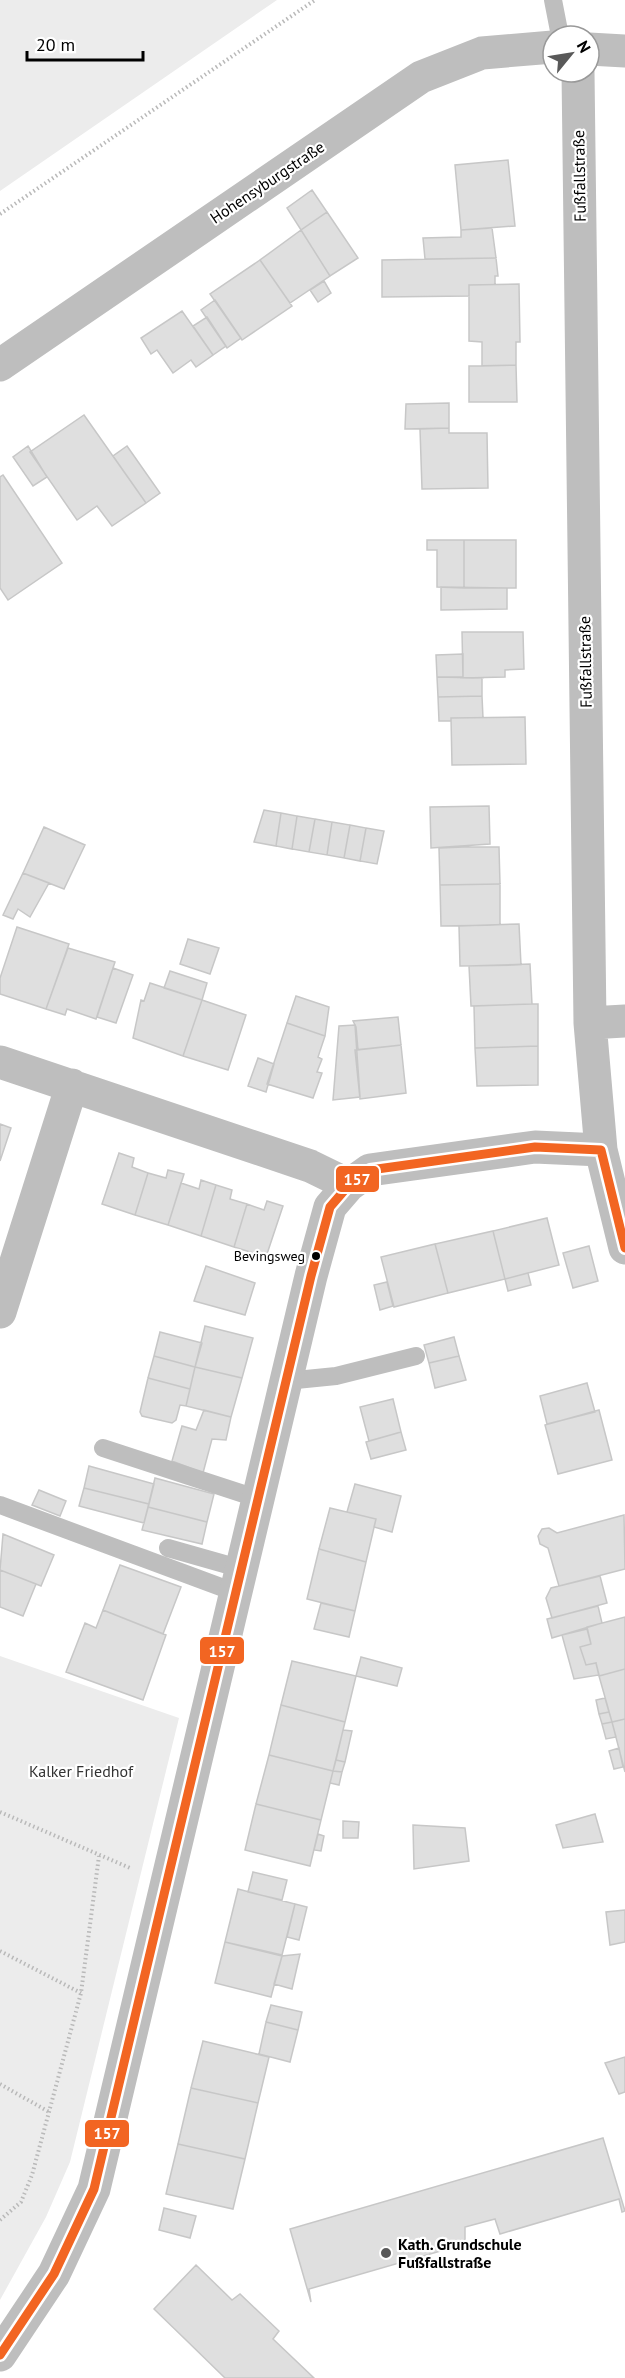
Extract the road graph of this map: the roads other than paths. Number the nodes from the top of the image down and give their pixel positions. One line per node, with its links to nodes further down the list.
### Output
1 (553, 0): 2 (lane)
2 (558, 24)
3 (541, 48): 7 (street, Hohensyburgstraße)
4 (601, 50): 5 (street)
5 (625, 51)
6 (578, 84): 9 (street, Fußfallstraße)
7 (0, 364)
8 (625, 1021): 9 (street)
9 (590, 1023): 12 (street, Fußfallstraße)
10 (0, 1062): 11 (street)
11 (72, 1085): 13 (street); 15 (street)
12 (601, 1150): 13 (street); 14 (street, Fußfallstraße)
13 (349, 1185): 17 (street)
14 (625, 1248)
15 (0, 1312)
16 (416, 1356): 17 (lane)
17 (286, 1381): 19 (street)
18 (103, 1448): 19 (lane)
19 (259, 1499): 22 (street)
20 (0, 1505): 22 (lane)
21 (168, 1548): 22 (lane)
22 (240, 1581): 23 (street)
23 (0, 2355)

